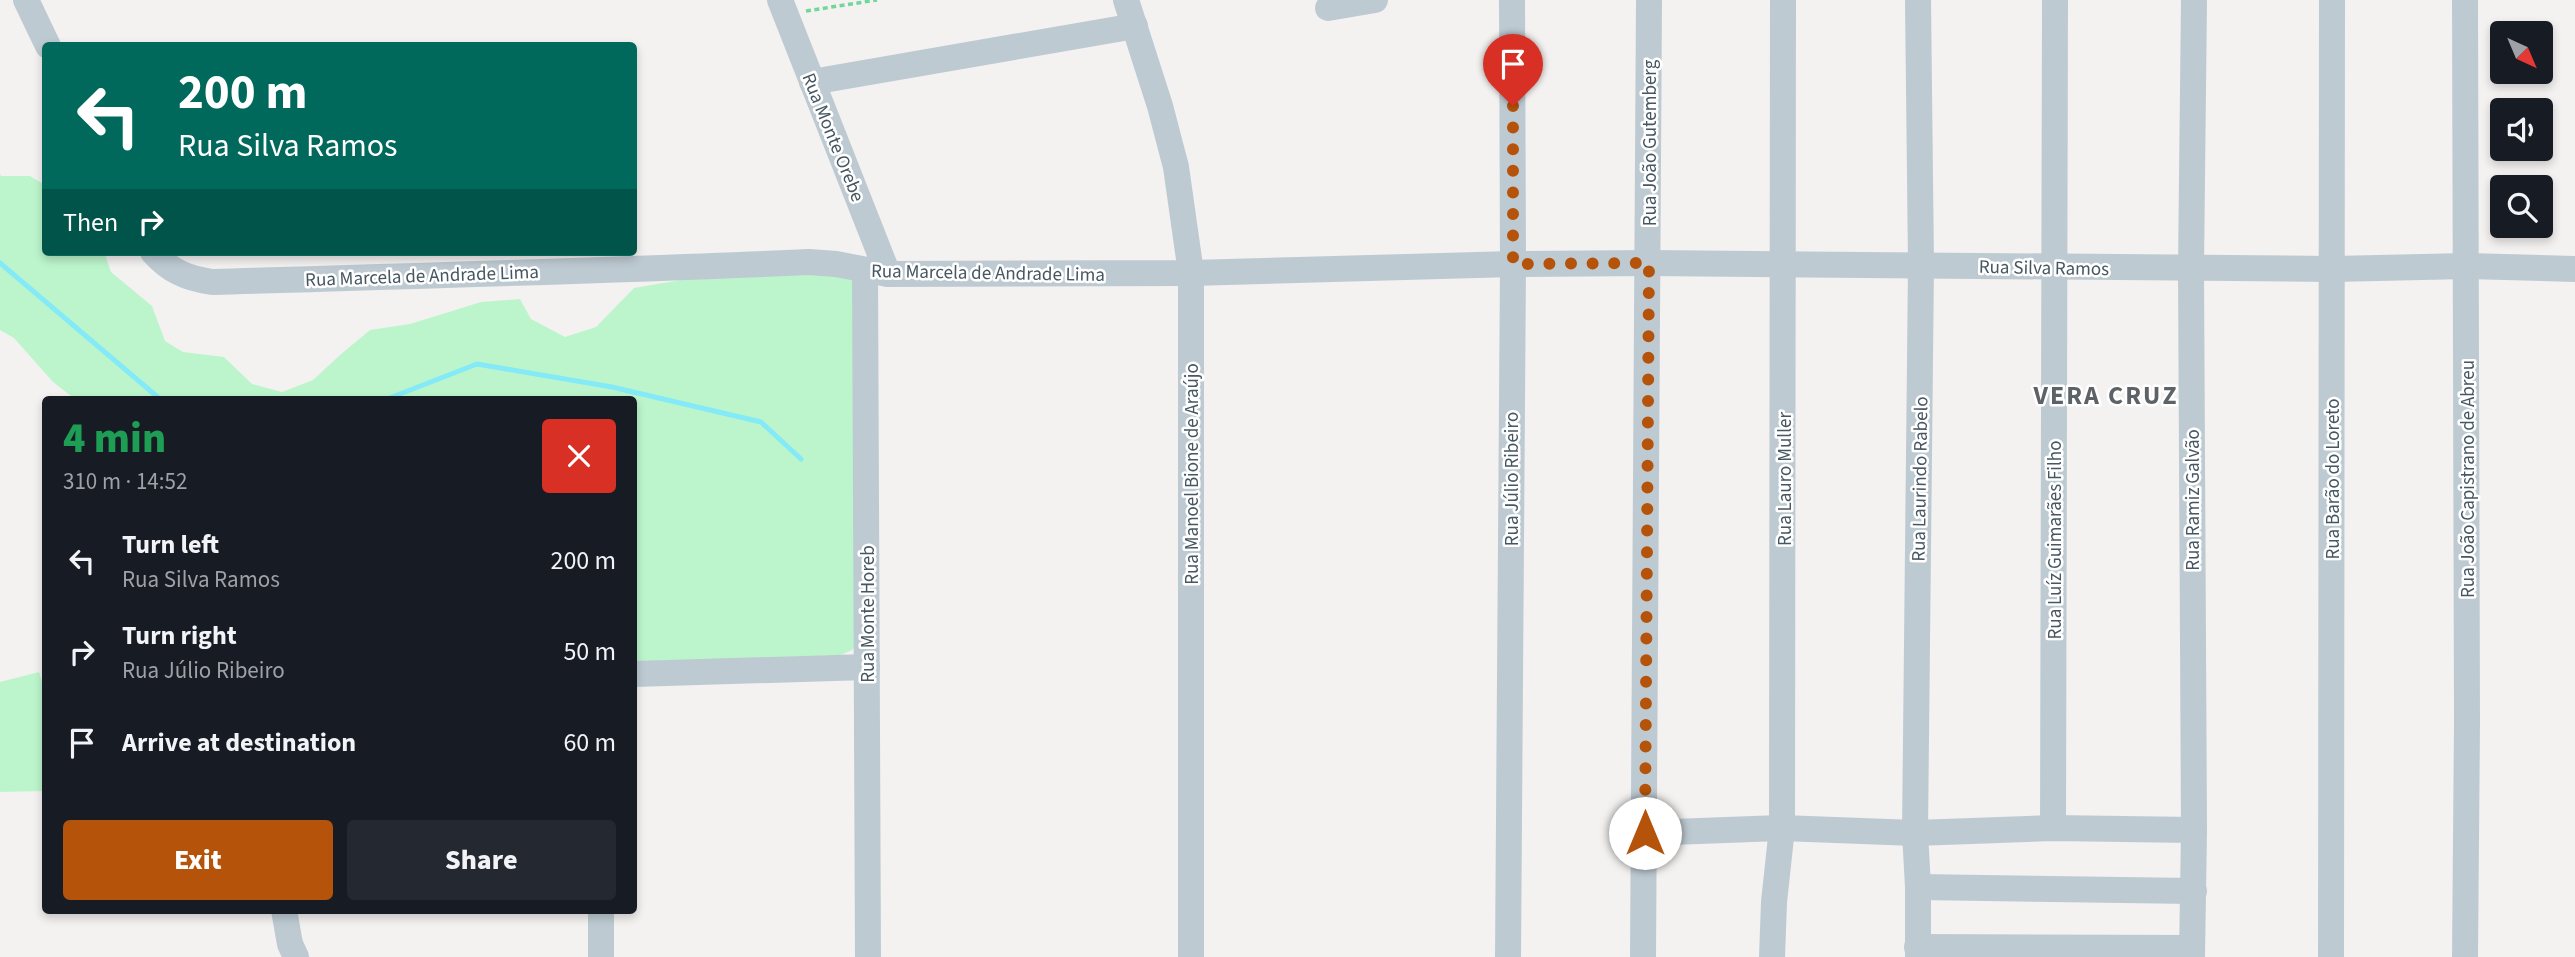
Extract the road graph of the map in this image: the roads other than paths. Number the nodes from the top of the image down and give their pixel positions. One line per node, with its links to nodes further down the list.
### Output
1 (26, 0): 15 (street)
2 (1126, 0): 14 (street, Rua Manoel Bione de Araújo)
3 (1375, 0): 13 (street)
4 (1512, 0): 19 (street, Rua Júlio Ribeiro)
5 (1650, 0): 18 (street, Rua João Gutemberg)
6 (1783, 0): 20 (street, Rua Lauro Muller)
7 (1918, 0): 21 (street, Rua Laurindo Rabelo)
8 (2055, 0): 23 (street, Rua Luíz Guimarães Filho)
9 (2194, 0): 24 (street, Rua Ramiz Galvão)
10 (2332, 0): 25 (street, Rua Barão do Loreto)
11 (2465, 0): 22 (street, Rua João Capistrano de Abreu)
12 (782, 7): 16 (street, Rua Monte Orebe)
13 (1328, 8)
14 (1135, 26): 16 (street); 28 (street, Rua Manoel Bione de Araújo)
15 (45, 42)
16 (812, 82): 27 (street, Rua Monte Orebe)
17 (157, 256): 27 (street, Rua Marcela de Andrade Lima)
18 (1649, 263): 19 (street, Rua Silva Ramos); 20 (street, Rua Silva Ramos); 34 (street, Rua João Gutemberg)
19 (1513, 264): 28 (street, Rua Marcela de Andrade Lima); 46 (street, Rua Júlio Ribeiro)
20 (1785, 264): 21 (street, Rua Silva Ramos); 31 (street, Rua Lauro Muller)
21 (1921, 265): 23 (street, Rua Silva Ramos); 35 (street, Rua Laurindo Rabelo)
22 (2467, 266): 25 (street, Rua Silva Ramos); 26 (street, Rua Silva Ramos); 50 (street, Rua João Capistrano de Abreu)
23 (2055, 267): 24 (street, Rua Silva Ramos); 32 (street, Rua Luíz Guimarães Filho)
24 (2190, 268): 25 (street, Rua Silva Ramos); 33 (street, Rua Ramiz Galvão)
25 (2333, 269): 49 (street, Rua Barão do Loreto)
26 (2575, 269)
27 (877, 272): 28 (street, Rua Marcela de Andrade Lima); 29 (street, Rua Monte Horeb)
28 (1191, 273): 45 (street, Rua Manoel Bione de Araújo)
29 (867, 667): 30 (street); 44 (street, Rua Monte Horeb)
30 (637, 674)
31 (1783, 828): 34 (street); 35 (street); 48 (street, Rua Lauro Muller)
32 (2053, 828): 33 (street); 35 (street)
33 (2194, 830): 37 (street, Rua Ramiz Galvão)
34 (1645, 833): 47 (street, Rua João Gutemberg)
35 (1915, 833): 36 (street, Rua Laurindo Rabelo)
36 (1918, 887): 37 (street); 40 (street, Rua Laurindo Rabelo)
37 (2194, 891): 42 (street, Rua Ramiz Galvão)
38 (284, 914): 41 (street)
39 (601, 914): 43 (street)
40 (1917, 952): 42 (street)
41 (289, 953)
42 (2192, 953)
43 (601, 957)
44 (868, 957)
45 (1191, 957)
46 (1508, 957)
47 (1643, 957)
48 (1772, 957)
49 (2331, 957)
50 (2465, 957)

